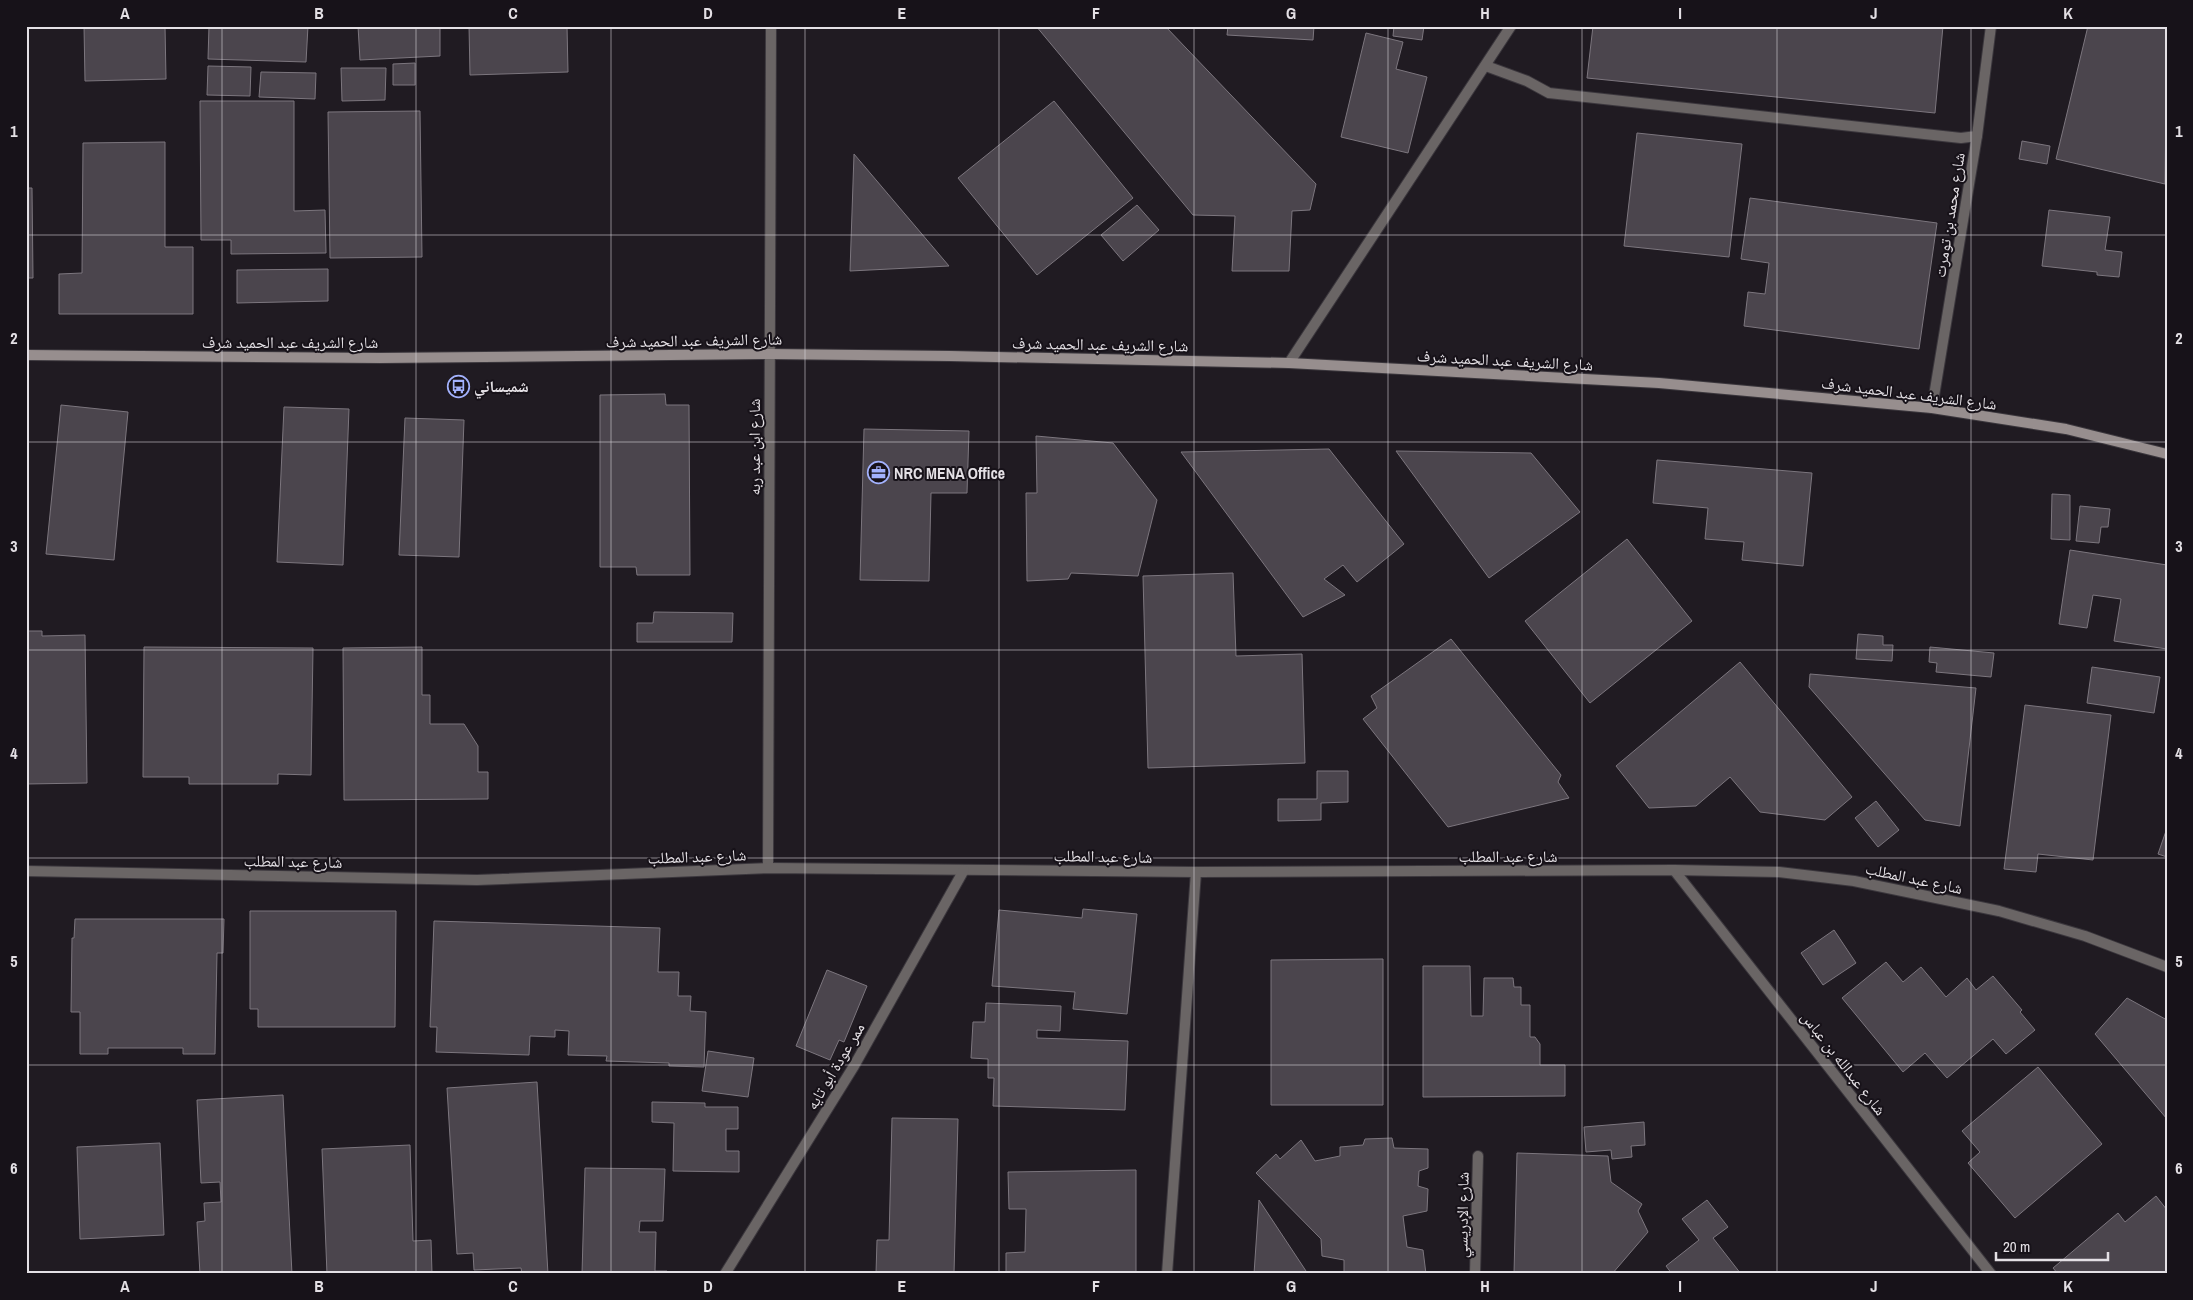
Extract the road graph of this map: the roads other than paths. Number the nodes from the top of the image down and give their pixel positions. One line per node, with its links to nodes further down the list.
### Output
1 (771, 26): 6 (street, شارع ابن عبد ربه)
2 (1511, 26): 4 (street)
3 (1991, 26): 5 (street, شارع محمد بن تومرت)
4 (1486, 66): 5 (street); 8 (street)
5 (1977, 136): 9 (street, شارع محمد بن تومرت)
6 (769, 354): 7 (street, شارع الشريف عبد الحميد شرف); 8 (street, شارع الشريف عبد الحميد شرف); 11 (street, شارع ابن عبد ربه)
7 (26, 355)
8 (1289, 363): 9 (street, شارع الشريف عبد الحميد شرف)
9 (1932, 408): 10 (street, شارع الشريف عبد الحميد شرف)
10 (2167, 454)
11 (768, 868): 12 (street, شارع عبد المطلب); 13 (street, شارع عبد المطلب)
12 (26, 870)
13 (964, 870): 15 (street, شارع عبد المطلب); 18 (street, ممر عودة أبو تايه)
14 (1674, 870): 15 (street, شارع عبد المطلب); 16 (street, شارع عبد المطلب); 21 (street, شارع عبدالله بن عباس)
15 (1196, 872): 19 (street)
16 (2167, 967)
17 (1478, 1156): 20 (street, شارع الإدريسي)
18 (725, 1274)
19 (1168, 1274)
20 (1476, 1274)
21 (1991, 1274)

